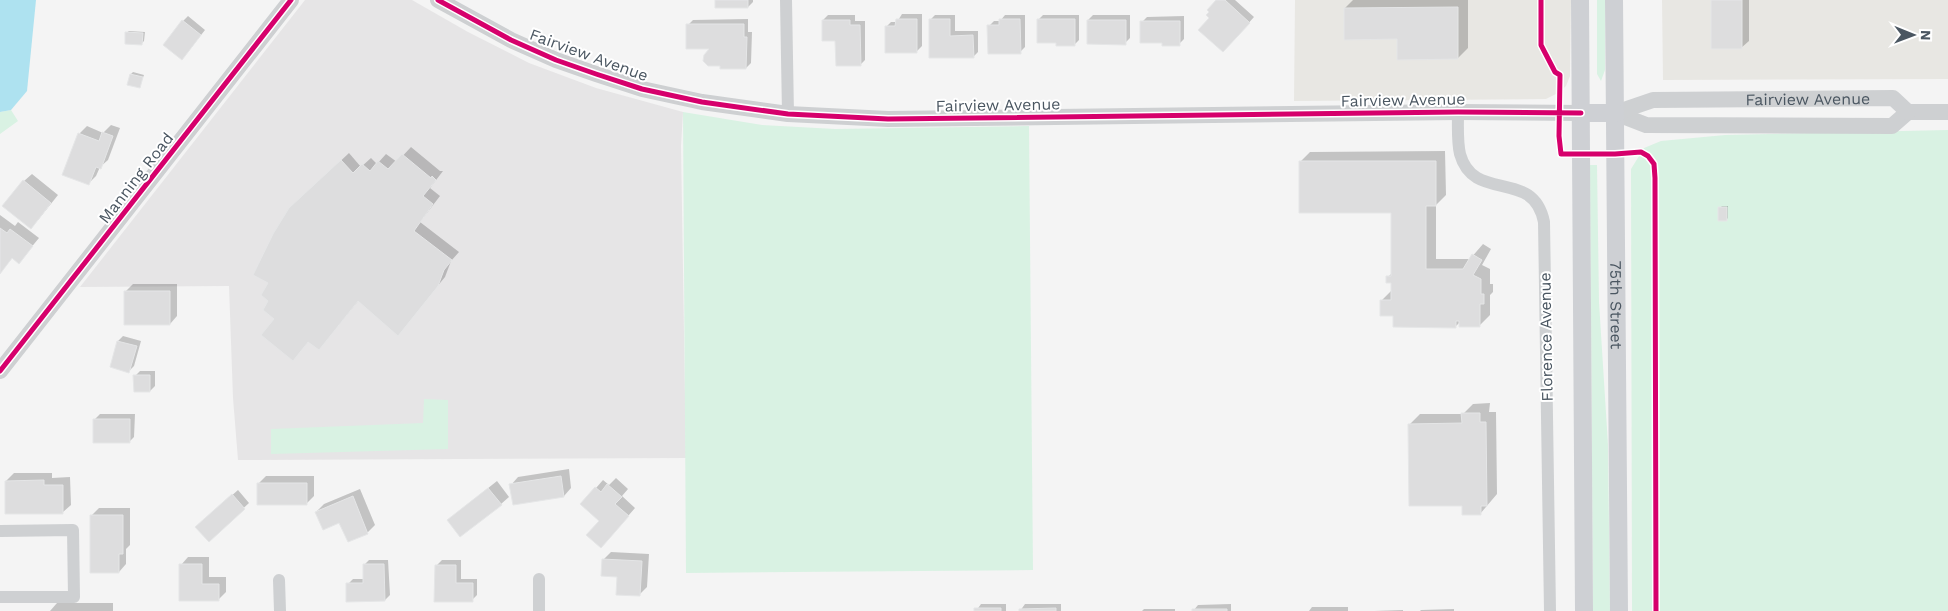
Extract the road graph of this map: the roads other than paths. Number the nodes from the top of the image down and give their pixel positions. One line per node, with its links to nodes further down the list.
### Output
1 (290, 0): 12 (street, Manning Road)
2 (438, 0): 11 (street, Fairview Avenue)
3 (786, 0): 11 (street)
4 (1580, 0): 9 (main road, 75th Street)
5 (1614, 0): 10 (main road, 75th Street)
6 (1458, 112): 9 (street, Fairview Avenue); 11 (street, Fairview Avenue); 21 (street, Florence Avenue)
7 (1908, 112): 8 (street); 10 (street, Fairview Avenue); 10 (street, Fairview Avenue)
8 (1948, 112)
9 (1581, 113): 10 (main road, Fairview Avenue); 22 (main road, 75th Street)
10 (1615, 113): 23 (main road, 75th Street)
11 (788, 114)
12 (0, 371)
13 (0, 531): 16 (street)
14 (539, 579): 20 (street)
15 (280, 580): 19 (street)
16 (20, 597): 17 (street); 18 (street)
17 (0, 598)
18 (20, 611)
19 (280, 611)
20 (539, 611)
21 (1550, 611)
22 (1584, 611)
23 (1619, 611)

